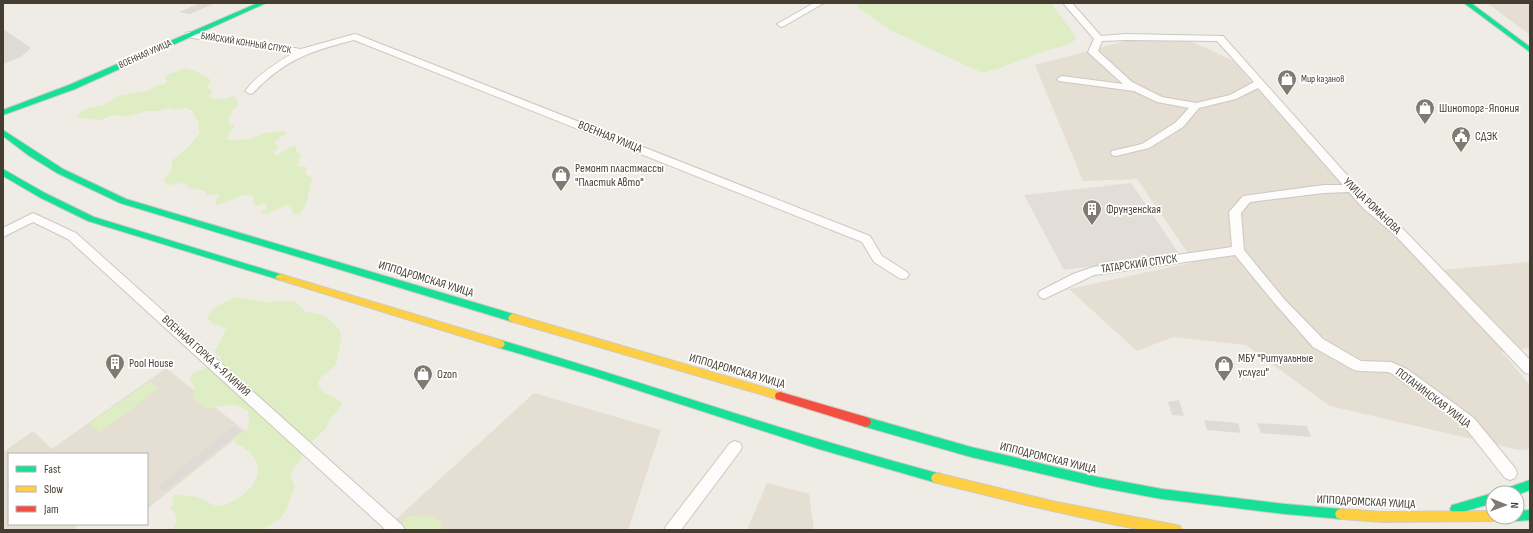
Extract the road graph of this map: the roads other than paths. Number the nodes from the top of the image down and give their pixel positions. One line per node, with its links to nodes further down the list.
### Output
1 (248, 3): 8 (main road, ВОЕННАЯ УЛИЦА)
2 (263, 3): 8 (main road, ВОЕННАЯ УЛИЦА)
3 (820, 3): 7 (street)
4 (1067, 3): 9 (street)
5 (1467, 3): 11 (main road)
6 (1480, 3): 10 (main road)
7 (781, 24)
8 (186, 33): 12 (street, БИЙСКИЙ КОННЫЙ СПУСК); 18 (main road, ВОЕННАЯ УЛИЦА)
9 (1099, 39): 14 (street, УЛИЦА РОМАНОВА); 15 (street)
10 (1530, 40)
11 (1530, 50)
12 (302, 52): 16 (street); 27 (street, ВОЕННАЯ УЛИЦА)
13 (1062, 80): 15 (street)
14 (1260, 83): 17 (street); 22 (street, УЛИЦА РОМАНОВА)
15 (1135, 88): 17 (street)
16 (250, 91)
17 (1196, 106): 20 (street)
18 (3, 114)
19 (3, 132): 23 (main road, ИППОДРОМСКАЯ УЛИЦА)
20 (1116, 152)
21 (3, 172): 37 (main road)
22 (1351, 188): 26 (street); 29 (street, УЛИЦА РОМАНОВА)
23 (147, 208): 24 (main road); 34 (main road, ИППОДРОМСКАЯ УЛИЦА)
24 (131, 213)
25 (3, 233): 35 (street, ВОЕННАЯ ГОРКА 4-Я ЛИНИЯ)
26 (1238, 251): 28 (street, ТАТАРСКИЙ СПУСК); 31 (street, ПОТАНИНСКАЯ УЛИЦА)
27 (903, 275)
28 (1044, 294)
29 (1530, 369)
30 (736, 448): 36 (street)
31 (1510, 473)
32 (1485, 500): 34 (main road)
33 (1485, 516): 34 (main road, ИППОДРОМСКАЯ УЛИЦА)
34 (1424, 517)
35 (397, 530)
36 (672, 530)
37 (1176, 530)

